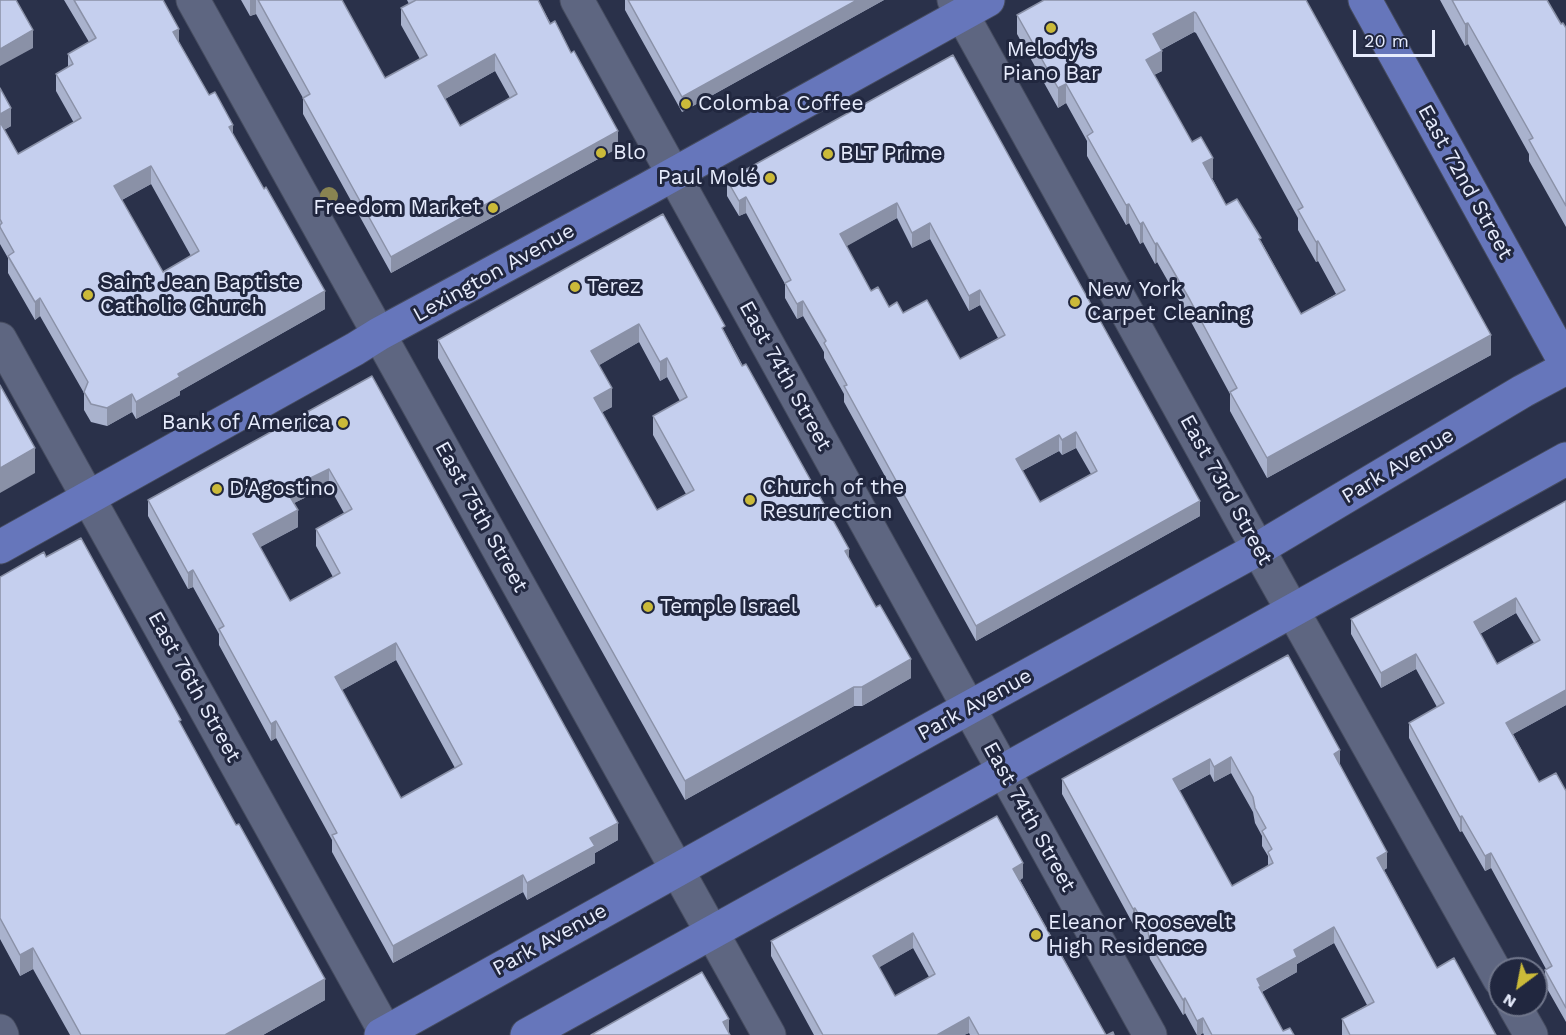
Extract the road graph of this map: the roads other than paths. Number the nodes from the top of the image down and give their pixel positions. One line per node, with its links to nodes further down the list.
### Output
1 (193, 0): 6 (street, East 75th Street)
2 (577, 0): 5 (street, East 74th Street)
3 (1365, 0): 8 (main road, East 72nd Street)
4 (968, 5): 5 (main road, Lexington Avenue); 13 (street, East 73rd Street)
5 (673, 174): 6 (main road, Lexington Avenue); 15 (street, East 74th Street)
6 (380, 334): 11 (main road, Lexington Avenue); 17 (street, East 75th Street)
7 (0, 339): 11 (street, East 76th Street)
8 (1566, 364)
9 (1566, 368): 13 (main road, Park Avenue)
10 (1566, 459): 14 (main road)
11 (88, 498): 12 (main road, Lexington Avenue); 22 (street, East 76th Street)
12 (0, 547)
13 (1258, 549): 14 (street, East 73rd Street); 15 (main road, Park Avenue)
14 (1293, 610): 16 (main road); 19 (street, East 73rd Street)
15 (969, 708): 16 (street, East 74th Street); 17 (main road, Park Avenue)
16 (1003, 770): 18 (main road); 26 (street, East 74th Street)
17 (676, 870): 18 (street, East 75th Street); 22 (main road, Park Avenue)
18 (712, 933): 24 (main road); 25 (street, East 75th Street)
19 (1488, 959)
20 (1521, 1017): 27 (street)
21 (0, 1031): 23 (street)
22 (384, 1034)
23 (2, 1035)
24 (527, 1035)
25 (769, 1035)
26 (1150, 1035)
27 (1531, 1035)

